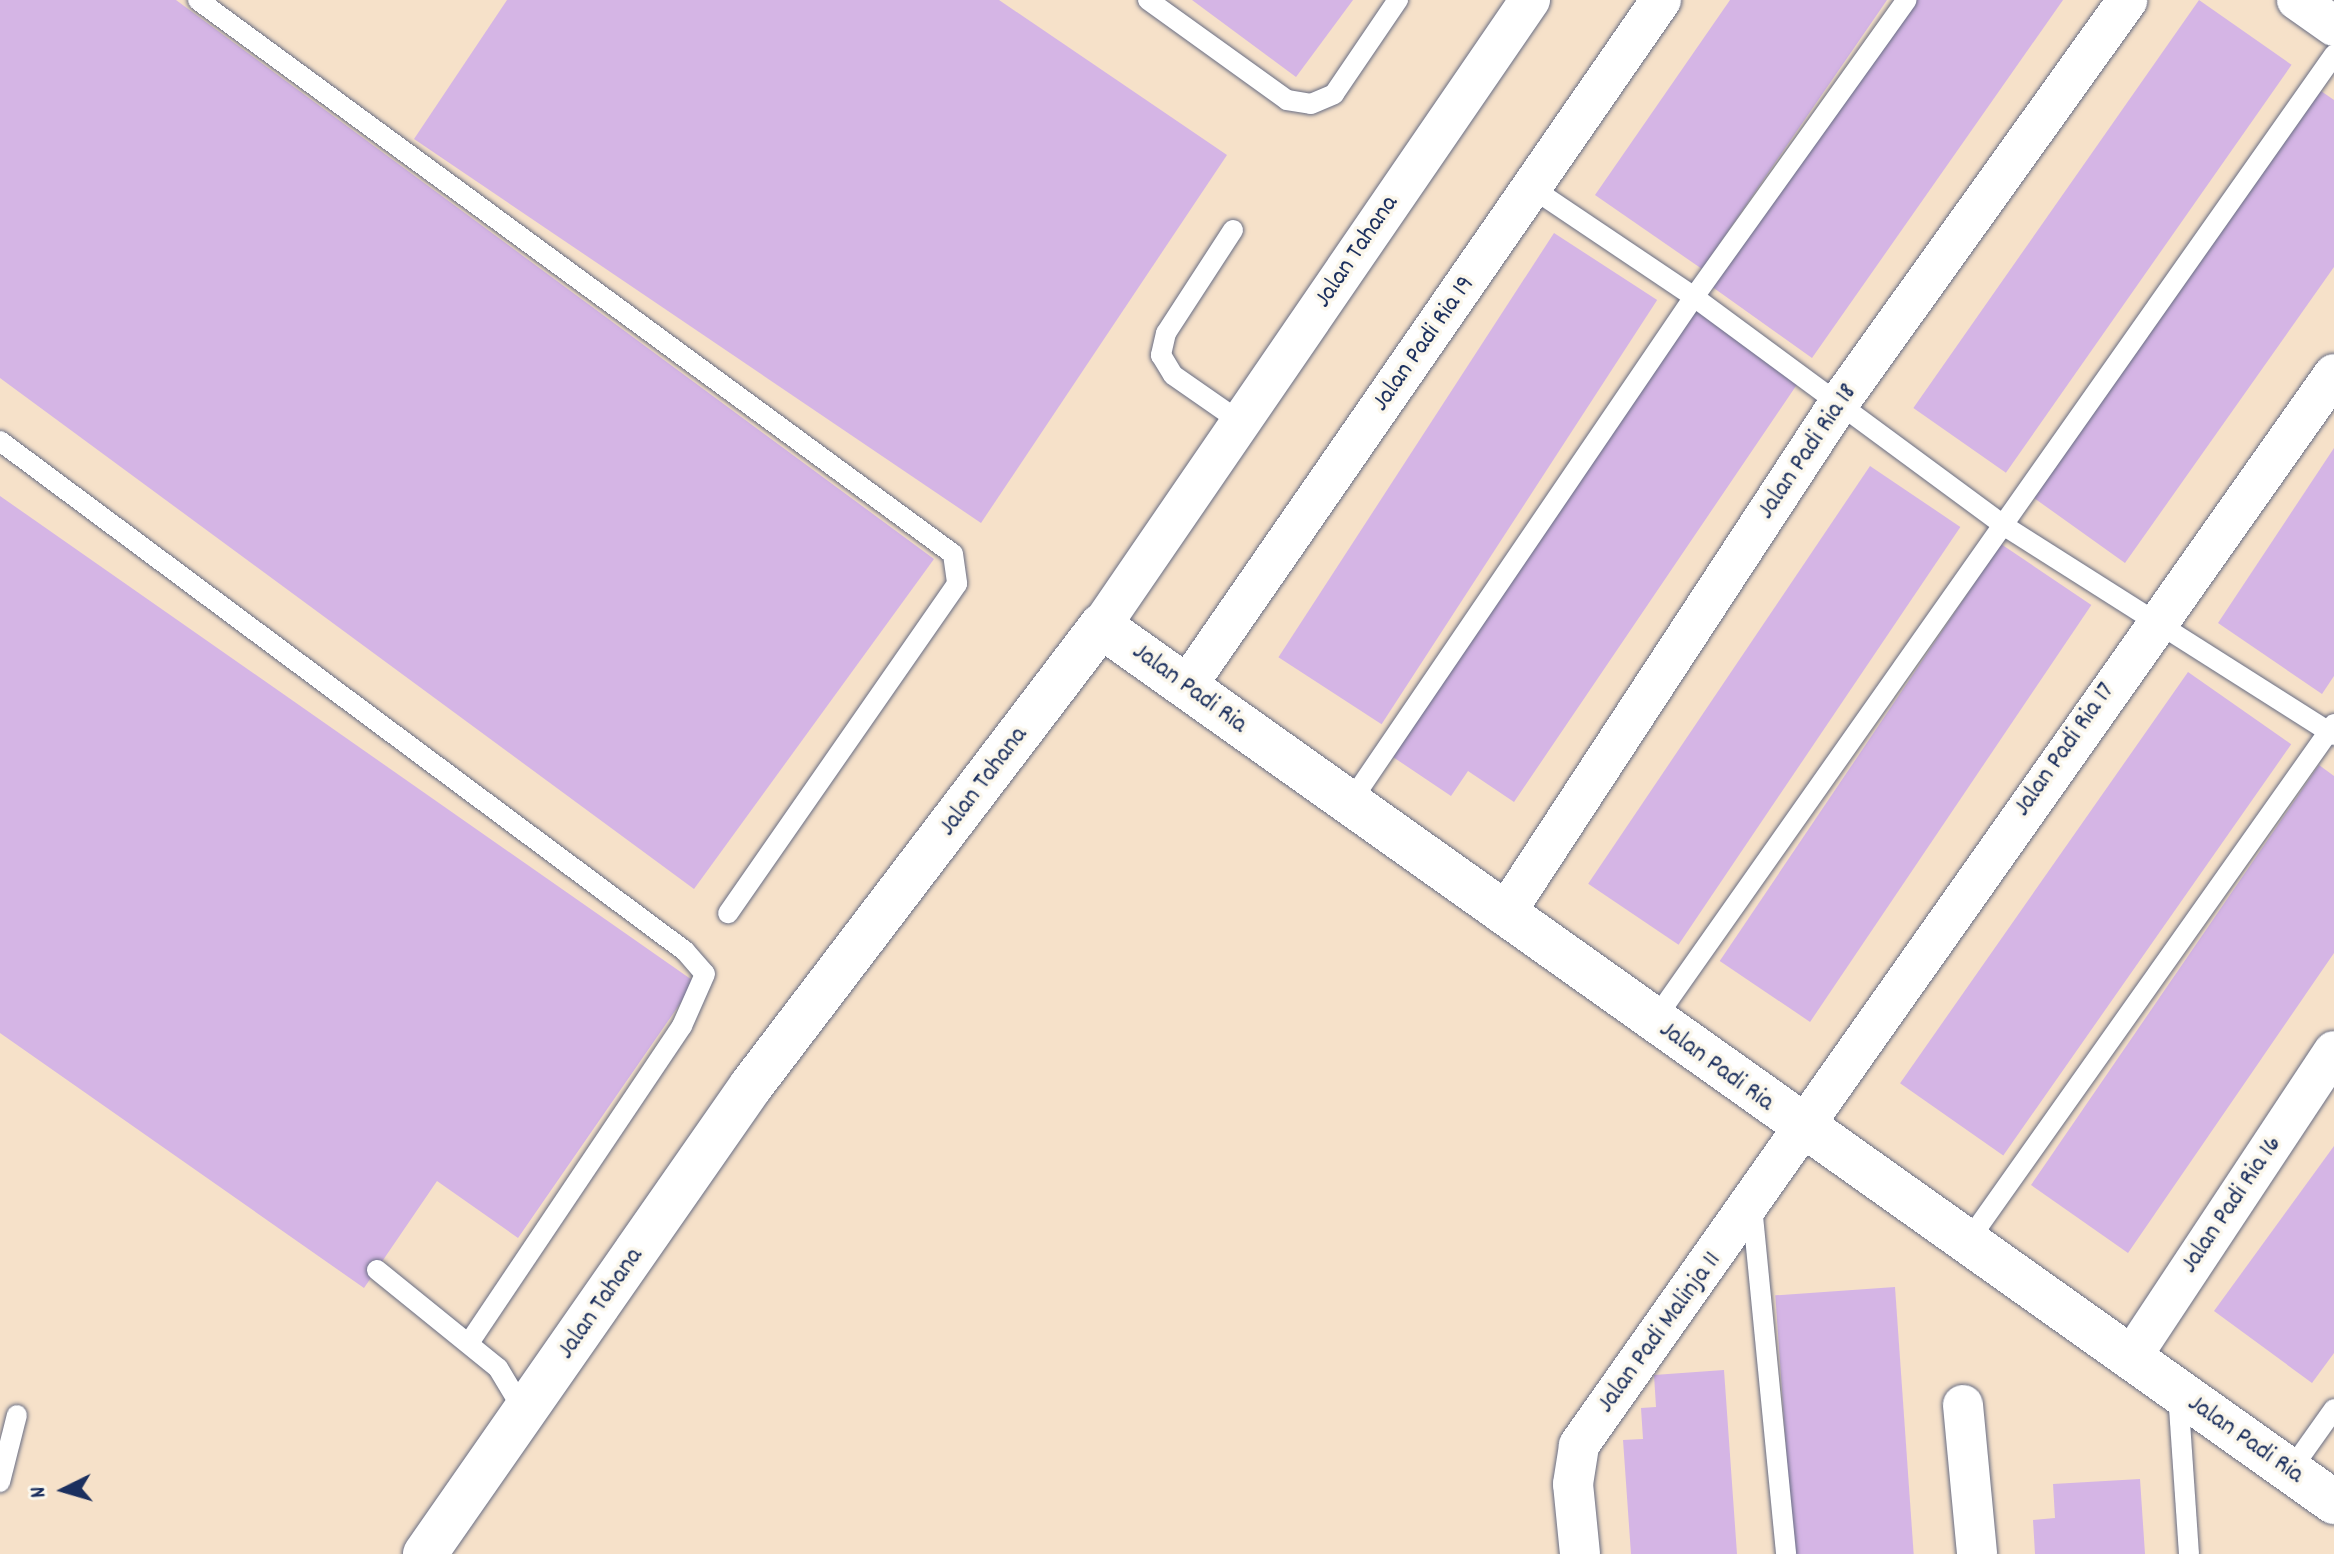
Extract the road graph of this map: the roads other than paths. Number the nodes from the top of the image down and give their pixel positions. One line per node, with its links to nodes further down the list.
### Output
1 (198, 0): 24 (lane)
2 (1148, 0): 3 (lane)
3 (1398, 0)
4 (1530, 0): 16 (street, Jalan Tahana)
5 (1661, 0): 11 (street, Jalan Padi Ria 19)
6 (1907, 0): 13 (lane)
7 (2127, 0): 15 (street, Jalan Padi Ria 18)
8 (2297, 0): 9 (street)
9 (2334, 26)
10 (2334, 55): 18 (lane)
11 (1532, 188): 13 (lane); 21 (street, Jalan Padi Ria 19)
12 (1233, 230): 16 (lane)
13 (1694, 297): 15 (lane); 23 (lane)
14 (2334, 374): 19 (street, Jalan Padi Ria 17)
15 (1839, 403): 18 (lane); 25 (street, Jalan Padi Ria 18)
16 (1242, 423): 20 (street, Jalan Tahana)
17 (0, 441): 32 (lane)
18 (2003, 525): 19 (lane); 26 (lane)
19 (2154, 621): 22 (lane); 28 (street, Jalan Padi Ria 17)
20 (1101, 626): 21 (street, Jalan Padi Ria); 37 (street, Jalan Tahana)
21 (1186, 687): 23 (street, Jalan Padi Ria)
22 (2332, 730): 30 (lane)
23 (1349, 804): 25 (street, Jalan Padi Ria)
24 (728, 913)
25 (1504, 915): 26 (street, Jalan Padi Ria)
26 (1653, 1022): 28 (street, Jalan Padi Ria)
27 (2334, 1051): 33 (street, Jalan Padi Ria 16)
28 (1802, 1129): 29 (street, Jalan Padi Malinja 11); 30 (street, Jalan Padi Ria)
29 (1752, 1206): 43 (street, Jalan Padi Malinja 11); 44 (lane)
30 (1966, 1244): 33 (street, Jalan Padi Ria)
31 (377, 1270): 32 (lane)
32 (469, 1343): 37 (lane)
33 (2130, 1359): 34 (street, Jalan Padi Ria)
34 (2178, 1393): 39 (street, Jalan Padi Ria); 46 (lane)
35 (1963, 1405): 45 (street)
36 (2334, 1409): 39 (lane)
37 (525, 1413): 42 (street, Jalan Tahana)
38 (17, 1415): 40 (lane)
39 (2290, 1471): 41 (street, Jalan Padi Ria)
40 (0, 1482)
41 (2334, 1502)
42 (425, 1554)
43 (1580, 1554)
44 (1786, 1554)
45 (1977, 1554)
46 (2189, 1554)

